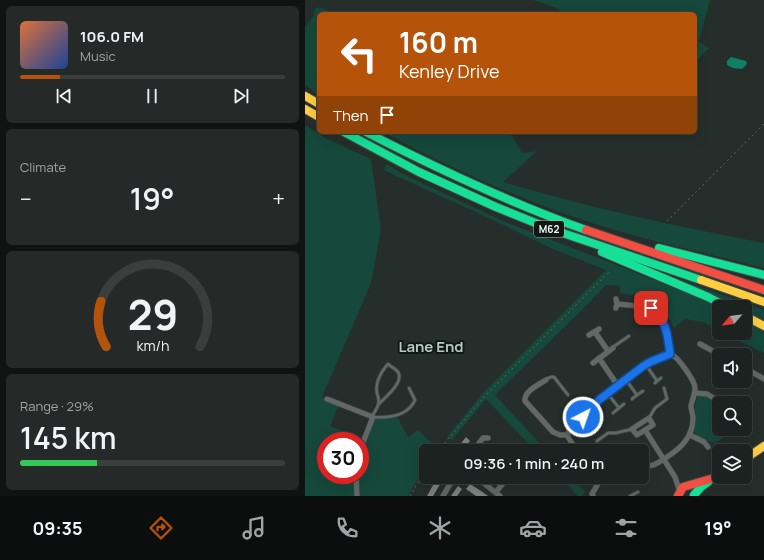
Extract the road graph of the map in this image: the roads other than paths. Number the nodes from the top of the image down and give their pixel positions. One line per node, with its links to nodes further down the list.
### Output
1 (305, 96): 2 (main road)
2 (317, 103)
3 (305, 109): 4 (main road)
4 (317, 116)
5 (348, 134): 7 (main road, M62)
6 (371, 134): 8 (main road, M62)
7 (548, 228): 11 (main road, M62); 12 (main road, M62)
8 (582, 228): 9 (main road, M62); 10 (main road, M62)
9 (764, 274)
10 (764, 290)
11 (714, 300)
12 (764, 302)
13 (616, 304): 21 (street)
14 (752, 320): 15 (main road)
15 (764, 326)
16 (589, 335): 19 (street)
17 (629, 336): 19 (lane)
18 (700, 344): 20 (street)
19 (611, 349): 22 (street)
20 (712, 351)
21 (670, 354): 24 (street); 38 (street)
22 (599, 358): 23 (street); 34 (street)
23 (593, 363)
24 (646, 364): 28 (street); 31 (lane)
25 (752, 372): 29 (street)
26 (661, 378): 31 (lane)
27 (535, 379): 33 (street)
28 (626, 379): 34 (street); 41 (lane)
29 (764, 379)
30 (545, 380): 33 (street); 40 (lane)
31 (657, 381): 32 (lane)
32 (655, 383)
33 (539, 385): 56 (street)
34 (618, 386): 39 (street)
35 (409, 388): 50 (lane)
36 (663, 388): 51 (lane)
37 (643, 391): 41 (lane)
38 (695, 393): 42 (street); 57 (street)
39 (608, 394): 47 (lane); 48 (street)
40 (568, 395)
41 (637, 395): 44 (lane)
42 (712, 397)
43 (327, 399): 50 (street)
44 (632, 399)
45 (624, 404): 47 (lane)
46 (379, 405): 46 (lane); 50 (lane)
47 (619, 408): 49 (lane)
48 (590, 409): 52 (lane); 56 (street)
49 (613, 413)
50 (372, 417): 55 (street)
51 (649, 418): 53 (street); 54 (street)
52 (602, 419)
53 (632, 428): 54 (street); 59 (lane)
54 (645, 430): 65 (street)
55 (367, 432)
56 (568, 435): 61 (street)
57 (689, 435): 63 (street); 65 (street)
58 (488, 438): 60 (street)
59 (597, 441)
60 (478, 444)
61 (572, 444)
62 (764, 446): 64 (main road)
63 (709, 447)
64 (752, 454)
65 (664, 459): 66 (street); 67 (street)
66 (649, 466)
67 (675, 477): 75 (street); 78 (street)
68 (712, 479): 75 (main road)
69 (712, 480): 79 (main road)
70 (356, 484): 80 (street)
71 (450, 484): 81 (street)
72 (485, 484): 77 (street)
73 (503, 484): 77 (street)
74 (598, 484): 82 (street)
75 (688, 486): 78 (main road); 79 (main road)
76 (638, 492): 83 (lane)
77 (498, 494)
78 (680, 494)
79 (694, 495)
80 (357, 496)
81 (443, 496)
82 (593, 496)
83 (630, 496)

